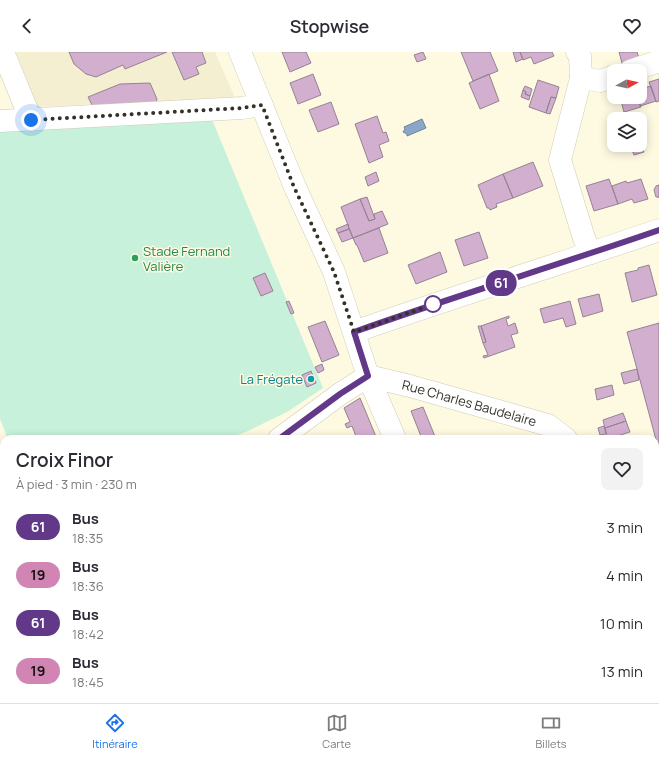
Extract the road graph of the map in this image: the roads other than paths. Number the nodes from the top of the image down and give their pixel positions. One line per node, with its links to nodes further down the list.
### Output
1 (4, 52): 9 (street)
2 (240, 52): 8 (street)
3 (578, 52): 6 (street)
4 (659, 61): 5 (street)
5 (647, 65)
6 (582, 78): 7 (street); 12 (street)
7 (607, 79)
8 (262, 105): 9 (street); 13 (street)
9 (31, 120): 10 (street)
10 (0, 121)
11 (659, 230): 12 (street)
12 (590, 253): 13 (street)
13 (354, 332): 14 (street)
14 (368, 376): 15 (street); 16 (street); 17 (street, Rue Charles Baudelaire)
15 (284, 435)
16 (393, 435)
17 (561, 435)

